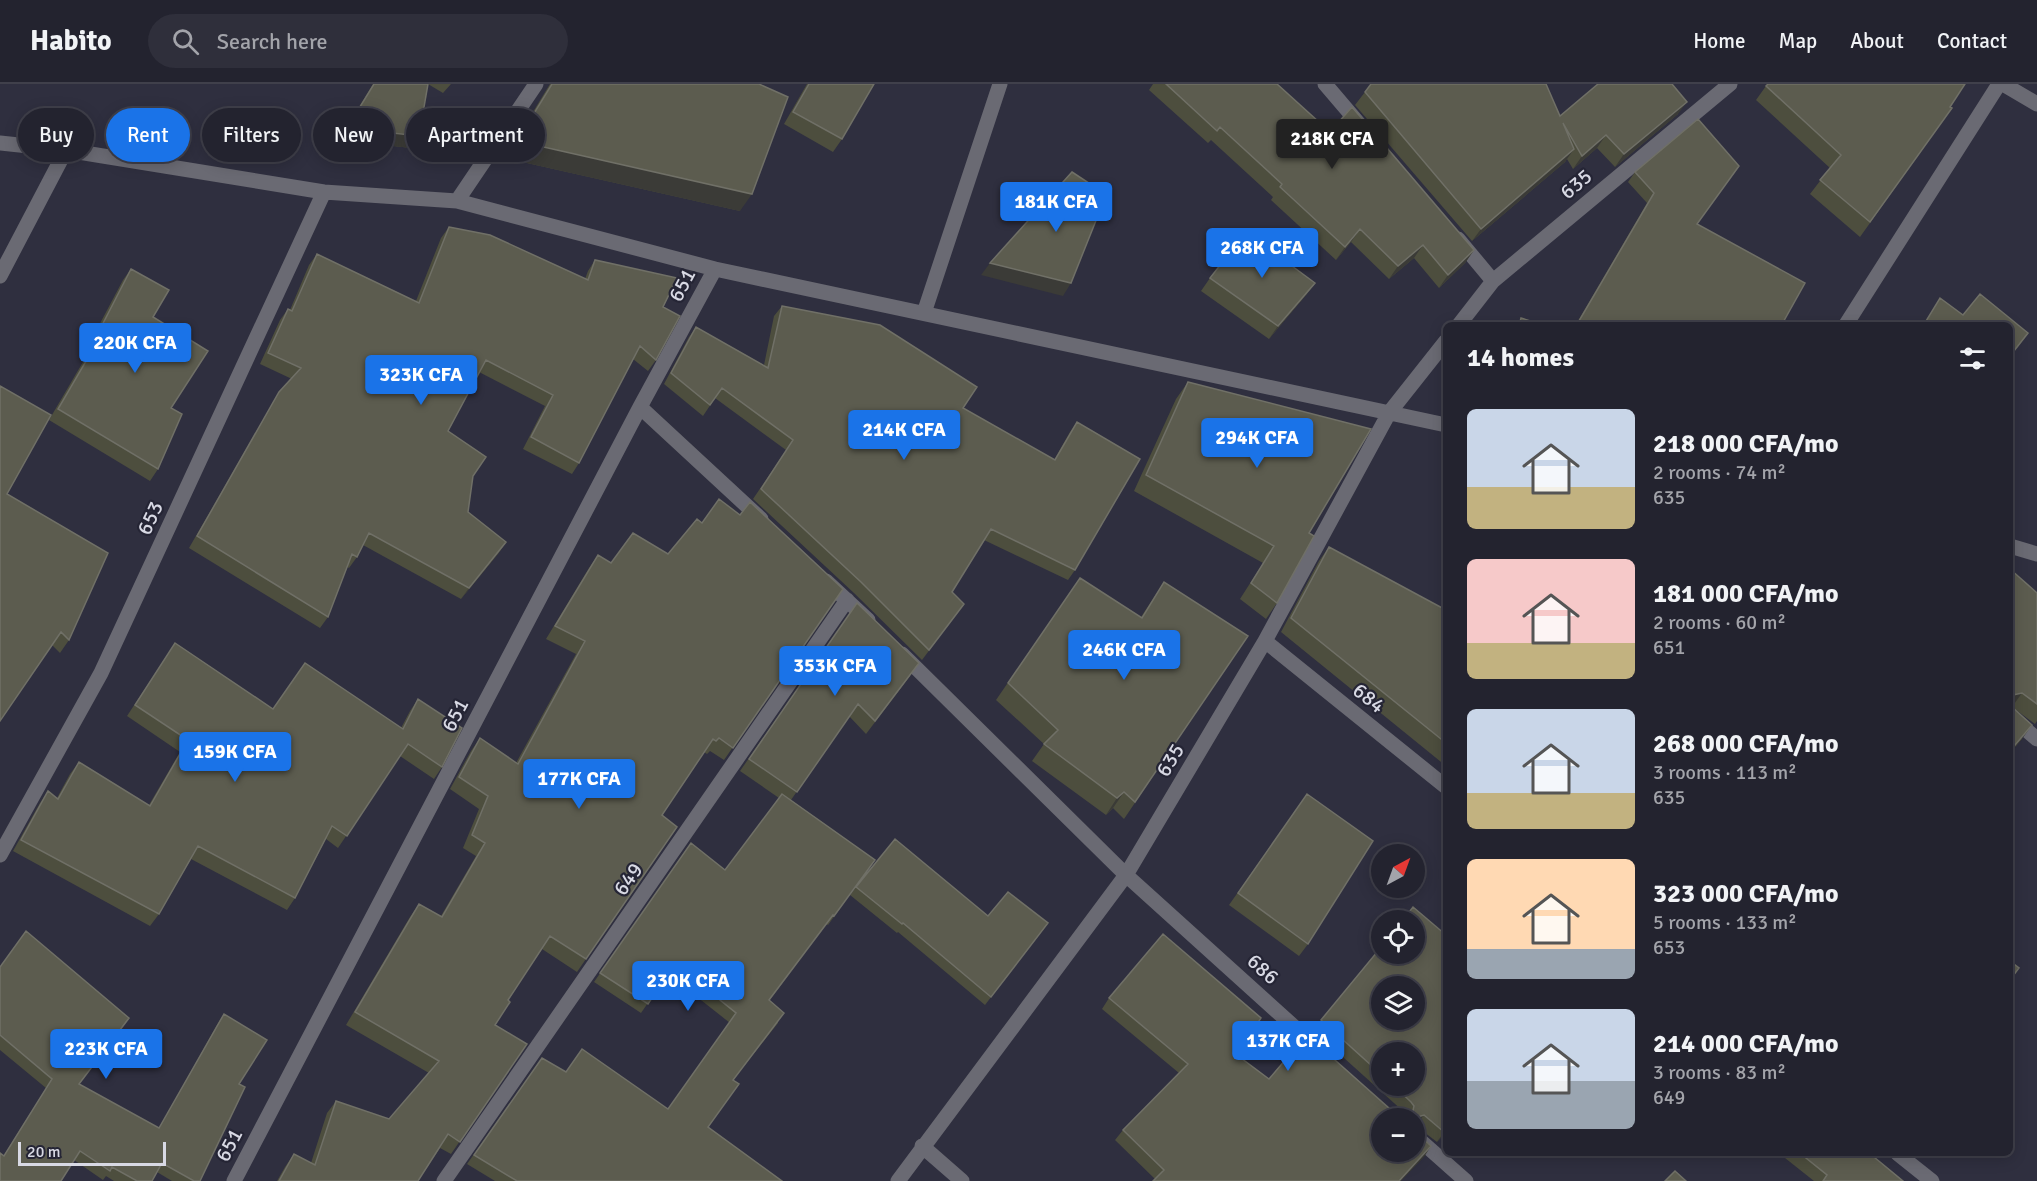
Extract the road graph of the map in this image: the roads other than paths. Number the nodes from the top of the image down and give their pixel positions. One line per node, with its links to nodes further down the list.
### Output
1 (536, 84): 13 (street)
2 (1000, 84): 18 (street)
3 (1325, 84): 7 (street)
4 (1730, 84): 17 (street, 635)
5 (2001, 84): 6 (street); 20 (street)
6 (2037, 104)
7 (1371, 138)
8 (0, 142): 9 (street)
9 (18, 144)
10 (94, 155): 12 (street)
11 (60, 162): 16 (street)
12 (324, 192): 13 (street); 34 (street, 653)
13 (457, 201): 15 (street)
14 (1448, 227): 17 (street)
15 (715, 269): 18 (street); 22 (street, 651)
16 (0, 276)
17 (1493, 281): 19 (street, 635)
18 (924, 313): 23 (street)
19 (1461, 322)
20 (1848, 322)
21 (1443, 345): 23 (street, 635)
22 (640, 407): 25 (street); 40 (street, 651)
23 (1389, 413): 24 (street); 30 (street, 635)
24 (1443, 424)
25 (770, 528)
26 (2013, 547): 27 (street)
27 (2037, 554)
28 (813, 568): 29 (street, 686)
29 (847, 600): 35 (street, 686); 41 (street, 649)
30 (1265, 641): 33 (street, 684); 35 (street, 635)
31 (2013, 719): 32 (street)
32 (2037, 739)
33 (1443, 786)
34 (0, 855)
35 (1126, 875): 36 (street, 686); 38 (street, 635)
36 (1336, 1064)
37 (1425, 1145): 44 (street)
38 (922, 1146): 42 (street, 635); 43 (street)
39 (1901, 1156): 45 (street)
40 (234, 1181)
41 (444, 1181)
42 (897, 1181)
43 (962, 1181)
44 (1466, 1181)
45 (1932, 1181)

